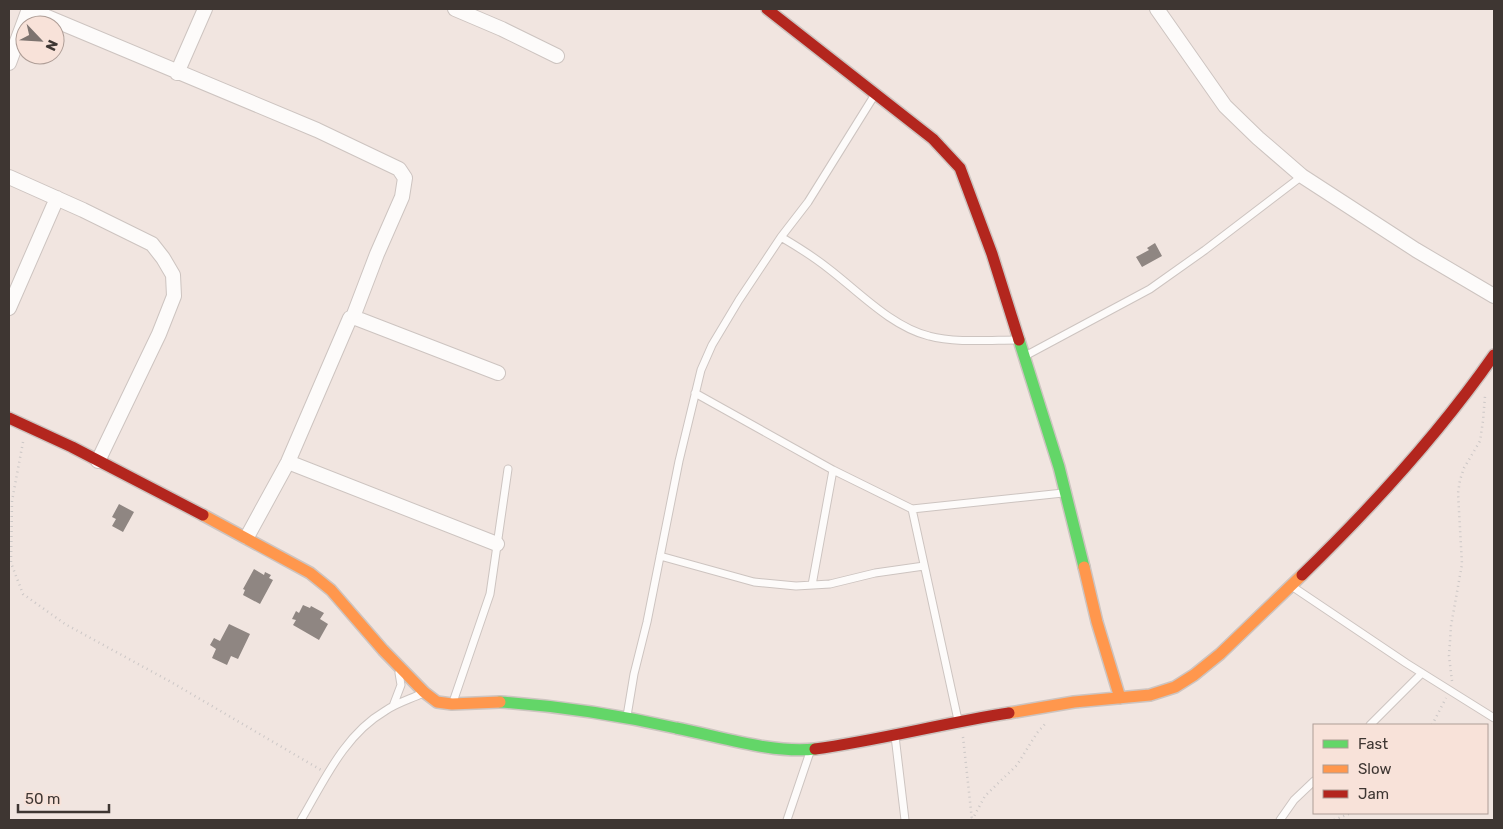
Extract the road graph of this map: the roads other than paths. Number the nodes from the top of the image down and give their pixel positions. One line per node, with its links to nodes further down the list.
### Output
1 (28, 9): 7 (street); 8 (street)
2 (205, 9): 8 (street)
3 (455, 9): 6 (street)
4 (767, 9): 9 (street)
5 (1157, 9): 10 (street)
6 (557, 56)
7 (9, 63)
8 (178, 73): 16 (street)
9 (875, 94): 13 (lane); 17 (street)
10 (1302, 176): 14 (street); 19 (lane)
11 (9, 177): 12 (street)
12 (57, 198): 15 (street); 23 (street)
13 (781, 237): 17 (lane); 21 (lane)
14 (1494, 296)
15 (9, 308)
16 (353, 317): 20 (street); 24 (street)
17 (1020, 340): 19 (street)
18 (1494, 355): 34 (street)
19 (1025, 356): 27 (street)
20 (498, 373)
21 (695, 393): 26 (lane); 31 (lane)
22 (9, 418): 23 (street)
23 (98, 461): 29 (street)
24 (288, 462): 29 (street); 30 (street)
25 (508, 469): 30 (lane)
26 (833, 470): 28 (lane); 33 (lane)
27 (1065, 492): 28 (lane); 38 (street)
28 (912, 508): 32 (lane)
29 (247, 537): 35 (street)
30 (497, 544): 39 (lane)
31 (660, 556): 33 (lane); 41 (lane)
32 (924, 566): 33 (lane); 43 (lane)
33 (812, 585)
34 (1291, 586): 36 (lane); 38 (street)
35 (398, 665): 37 (street); 40 (lane)
36 (1422, 672): 42 (lane); 44 (lane)
37 (424, 692): 39 (street); 40 (lane)
38 (1120, 698): 43 (street)
39 (452, 704): 41 (street)
40 (393, 706): 48 (lane)
41 (626, 717): 46 (street)
42 (1494, 718)
43 (960, 720): 45 (street)
44 (1371, 724)
45 (895, 734): 46 (street); 50 (lane)
46 (811, 749): 49 (lane)
47 (1313, 782): 51 (lane)
48 (301, 820)
49 (787, 820)
50 (905, 820)
51 (1280, 820)

